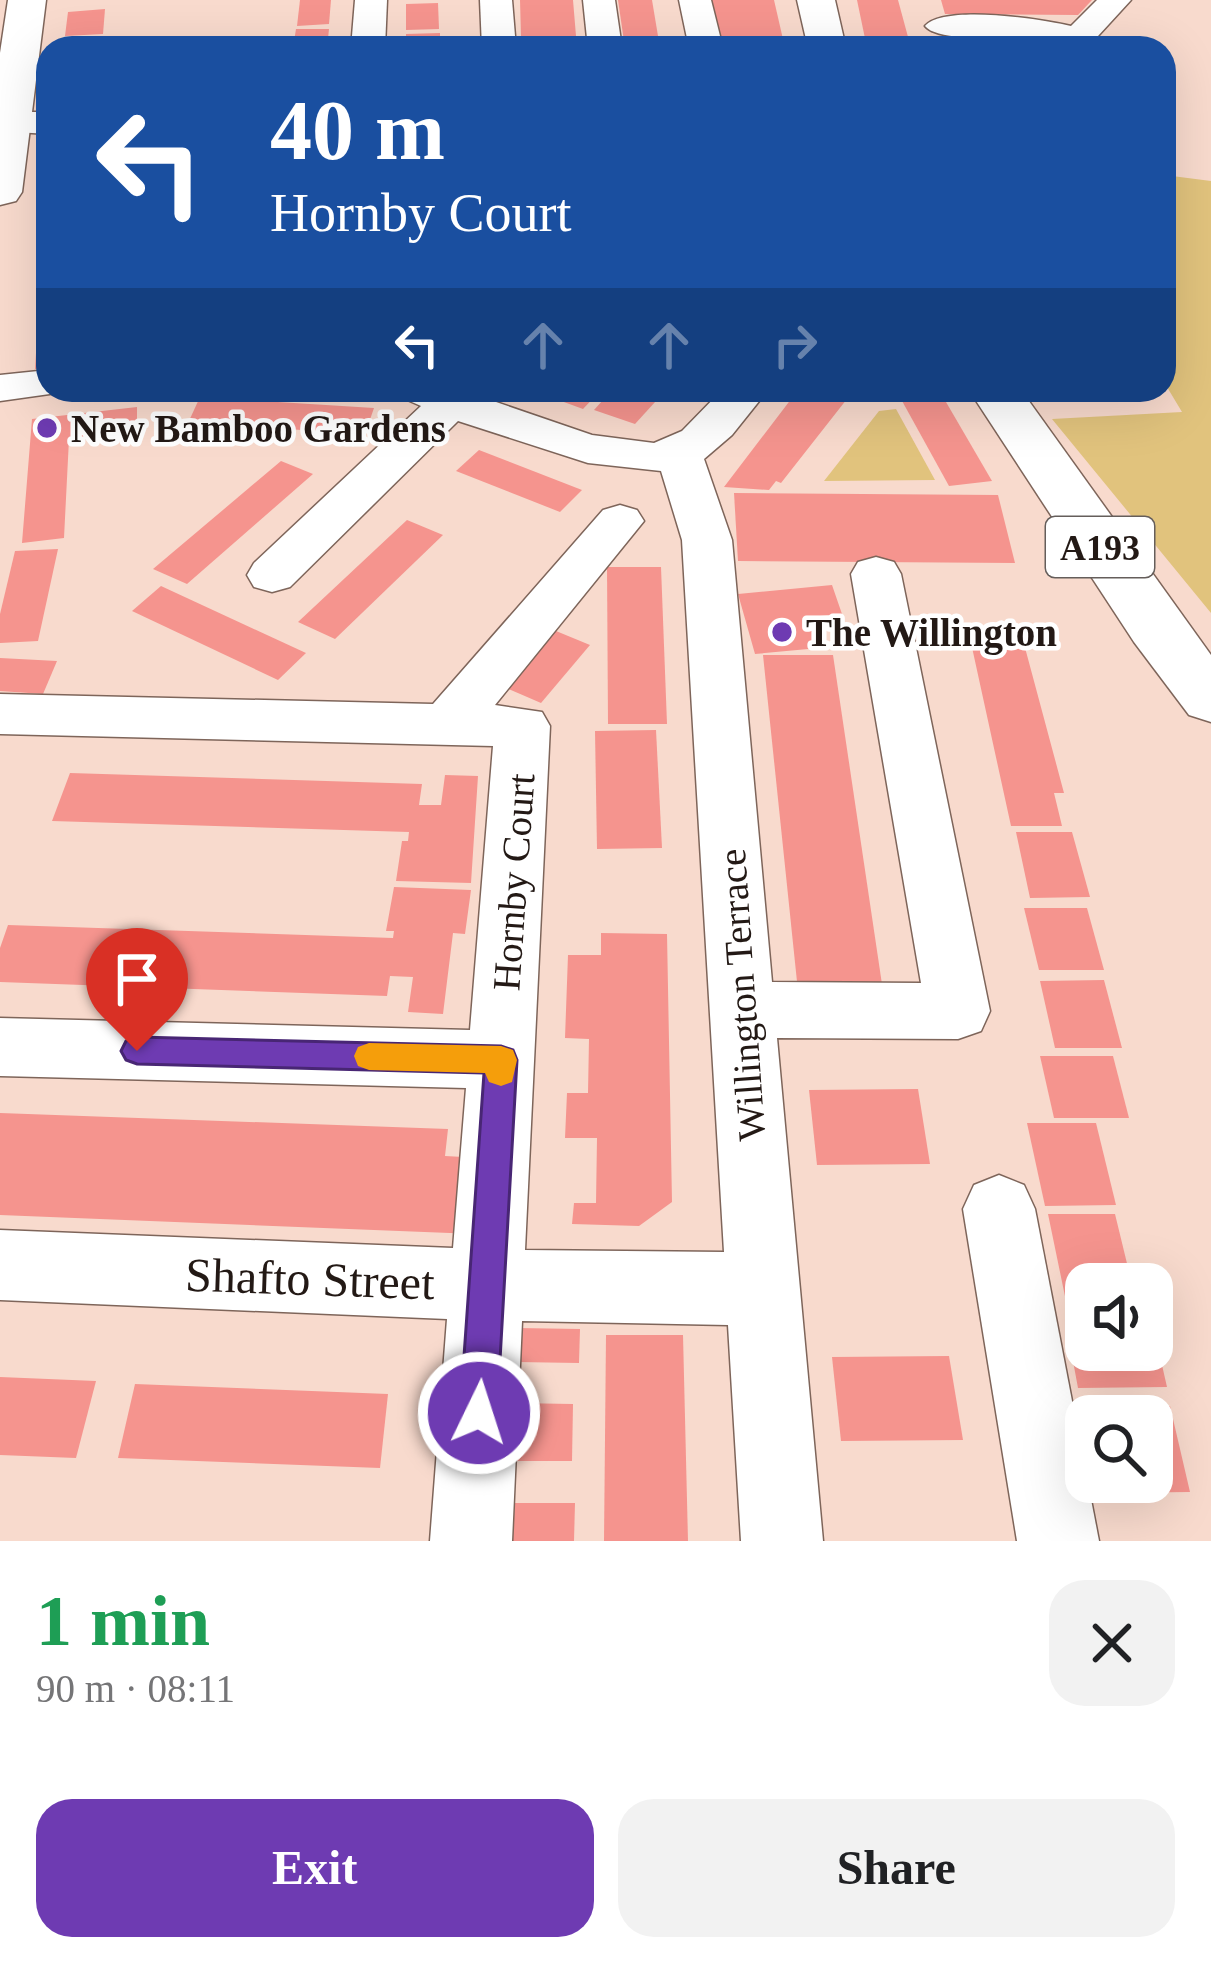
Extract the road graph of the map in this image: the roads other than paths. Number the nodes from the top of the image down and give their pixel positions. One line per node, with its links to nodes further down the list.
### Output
1 (27, 0): 16 (main road)
2 (371, 0): 9 (street)
3 (496, 0): 10 (street)
4 (599, 0): 11 (street)
5 (694, 0): 12 (street)
6 (816, 0): 13 (main road)
7 (1115, 0): 15 (street)
8 (941, 25): 14 (street)
9 (369, 36)
10 (498, 36)
11 (604, 36)
12 (703, 36)
13 (824, 36)
14 (1057, 36)
15 (1080, 36)
16 (17, 119): 17 (main road)
17 (0, 193)
18 (36, 384): 19 (street)
19 (0, 388)
20 (431, 402): 27 (street)
21 (454, 402): 24 (street)
22 (735, 402): 24 (street)
23 (1003, 402): 28 (main road, A193)
24 (679, 453): 31 (street, Willington Terrace)
25 (620, 521): 30 (street)
26 (877, 574): 31 (street)
27 (272, 575)
28 (1211, 699)
29 (0, 714): 30 (street, Hornby Court)
30 (446, 726): 33 (street, Hornby Court)
31 (742, 1010): 37 (street, Willington Terrace)
32 (0, 1047): 33 (street)
33 (501, 1060): 36 (street)
34 (999, 1209): 40 (street)
35 (0, 1265): 36 (street, Shafto Street)
36 (487, 1285): 37 (street, Shafto Street); 38 (street)
37 (764, 1289): 39 (street, Willington Terrace)
38 (471, 1541)
39 (782, 1541)
40 (1058, 1541)

